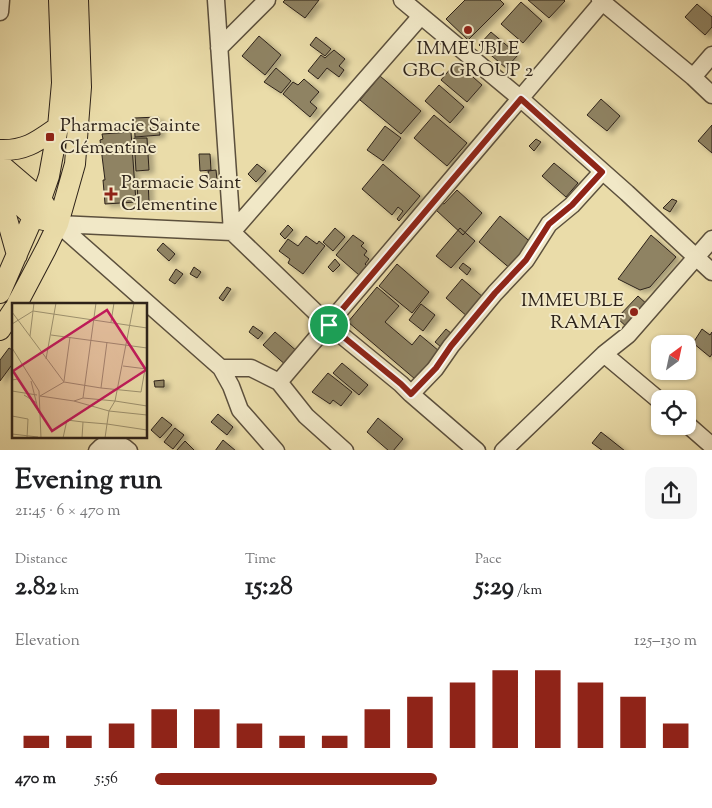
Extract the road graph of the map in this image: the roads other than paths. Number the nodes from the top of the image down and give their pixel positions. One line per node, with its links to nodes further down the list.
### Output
1 (1, 0): 8 (street)
2 (59, 0): 15 (main road)
3 (78, 0): 22 (main road)
4 (216, 0): 10 (street)
5 (267, 0): 10 (street)
6 (402, 0): 9 (street)
7 (602, 1): 12 (street); 14 (street)
8 (0, 12)
9 (421, 16): 14 (street); 23 (street)
10 (220, 48): 23 (street)
11 (712, 54): 12 (street)
12 (692, 77): 13 (street)
13 (712, 95)
14 (521, 99): 18 (street); 33 (street)
15 (58, 127): 16 (main road); 21 (main road)
16 (0, 150)
17 (0, 164): 21 (main road)
18 (602, 172): 26 (street); 38 (street)
19 (0, 186): 21 (main road)
20 (0, 203): 25 (main road)
21 (37, 208): 22 (main road); 25 (main road)
22 (58, 224): 23 (street); 29 (main road); 30 (street)
23 (232, 232): 33 (street)
24 (712, 239): 26 (street)
25 (16, 255): 28 (main road)
26 (695, 258): 27 (street); 35 (street)
27 (712, 272)
28 (0, 293)
29 (18, 303)
30 (147, 303)
31 (148, 304): 36 (street)
32 (12, 312): 34 (main road)
33 (329, 325): 37 (street); 38 (street)
34 (0, 330)
35 (604, 354): 39 (street); 47 (street)
36 (221, 368): 37 (street); 44 (street)
37 (279, 382): 45 (street)
38 (411, 394): 46 (street)
39 (651, 394)
40 (696, 433): 41 (street)
41 (708, 446)
42 (98, 450): 43 (street)
43 (129, 450)
44 (276, 450)
45 (345, 450)
46 (477, 450)
47 (503, 450)

